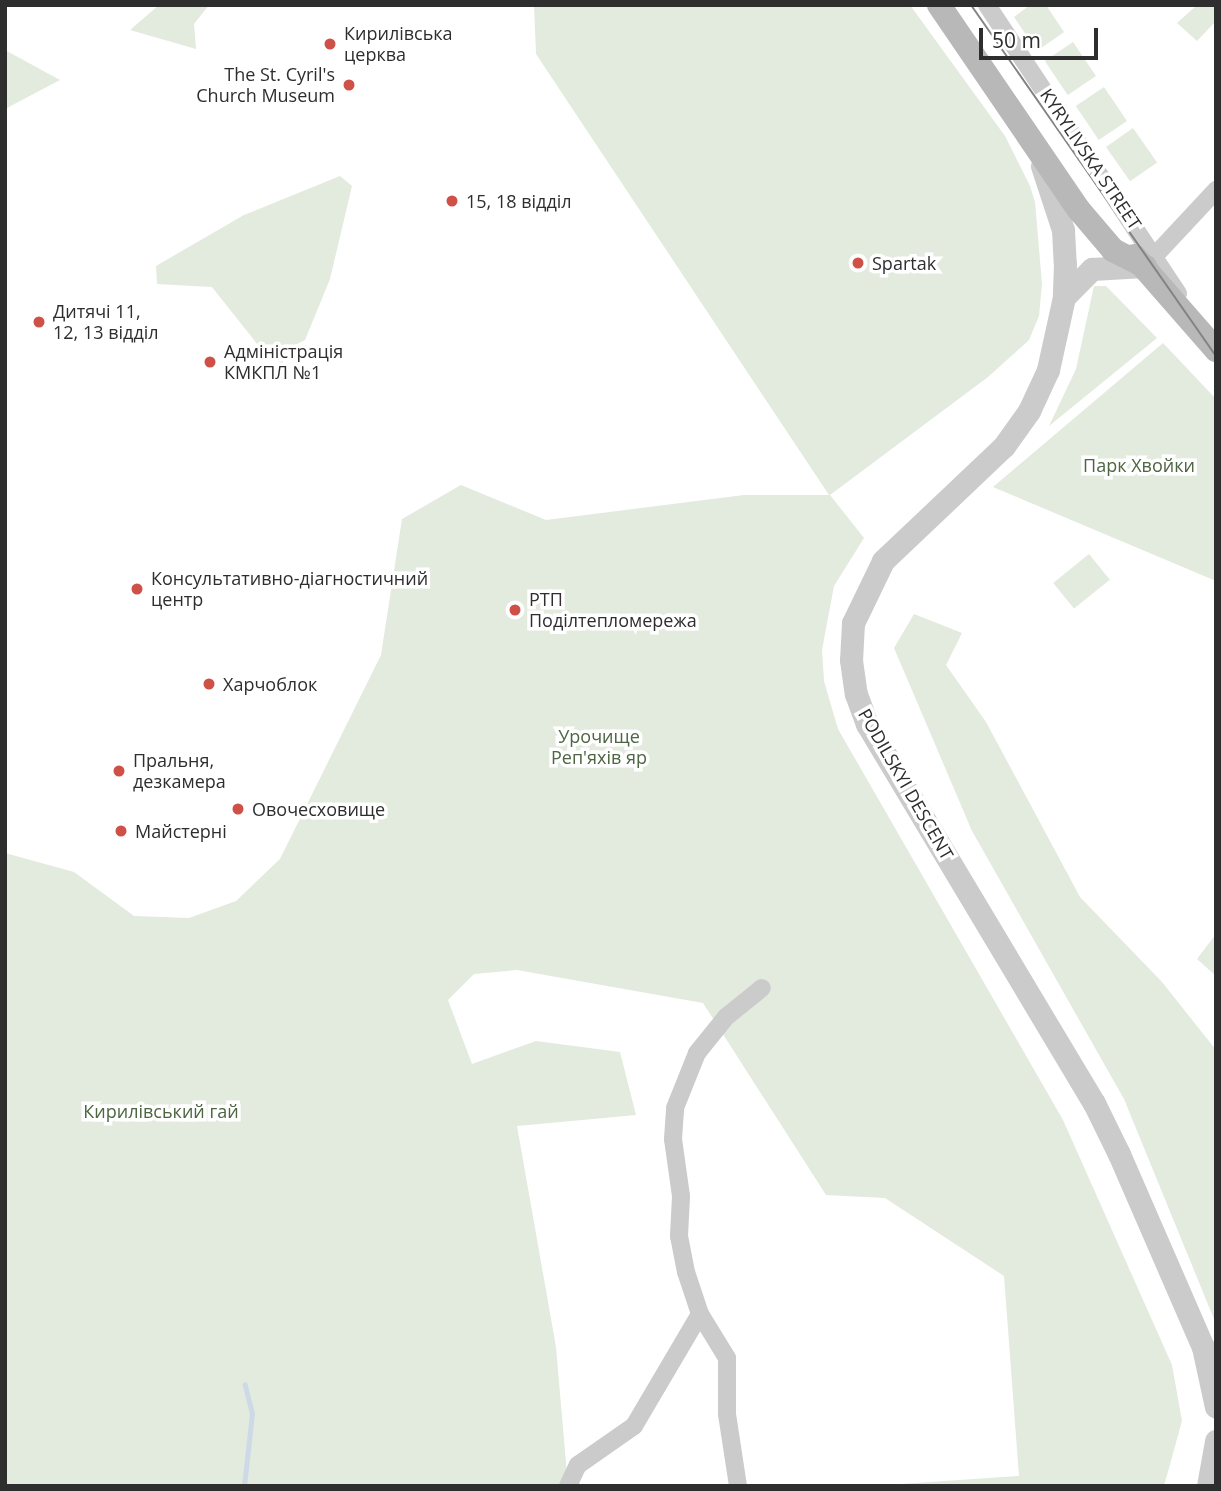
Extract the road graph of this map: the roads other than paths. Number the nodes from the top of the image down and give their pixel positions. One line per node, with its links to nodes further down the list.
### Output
1 (939, 5): 3 (main road, KYRYLIVSKA STREET)
2 (987, 5): 5 (street, KYRYLIVSKA STREET)
3 (1028, 136): 5 (main road, KYRYLIVSKA STREET); 6 (street, PODILSKYI DESCENT)
4 (1216, 190): 5 (street)
5 (1150, 261): 6 (street); 7 (main road, KYRYLIVSKA STREET)
6 (1065, 296): 10 (street, PODILSKYI DESCENT)
7 (1216, 350)
8 (762, 988): 9 (street)
9 (700, 1314): 12 (street); 13 (street)
10 (1216, 1407)
11 (1216, 1441): 14 (street)
12 (568, 1486)
13 (738, 1486)
14 (1208, 1486)

